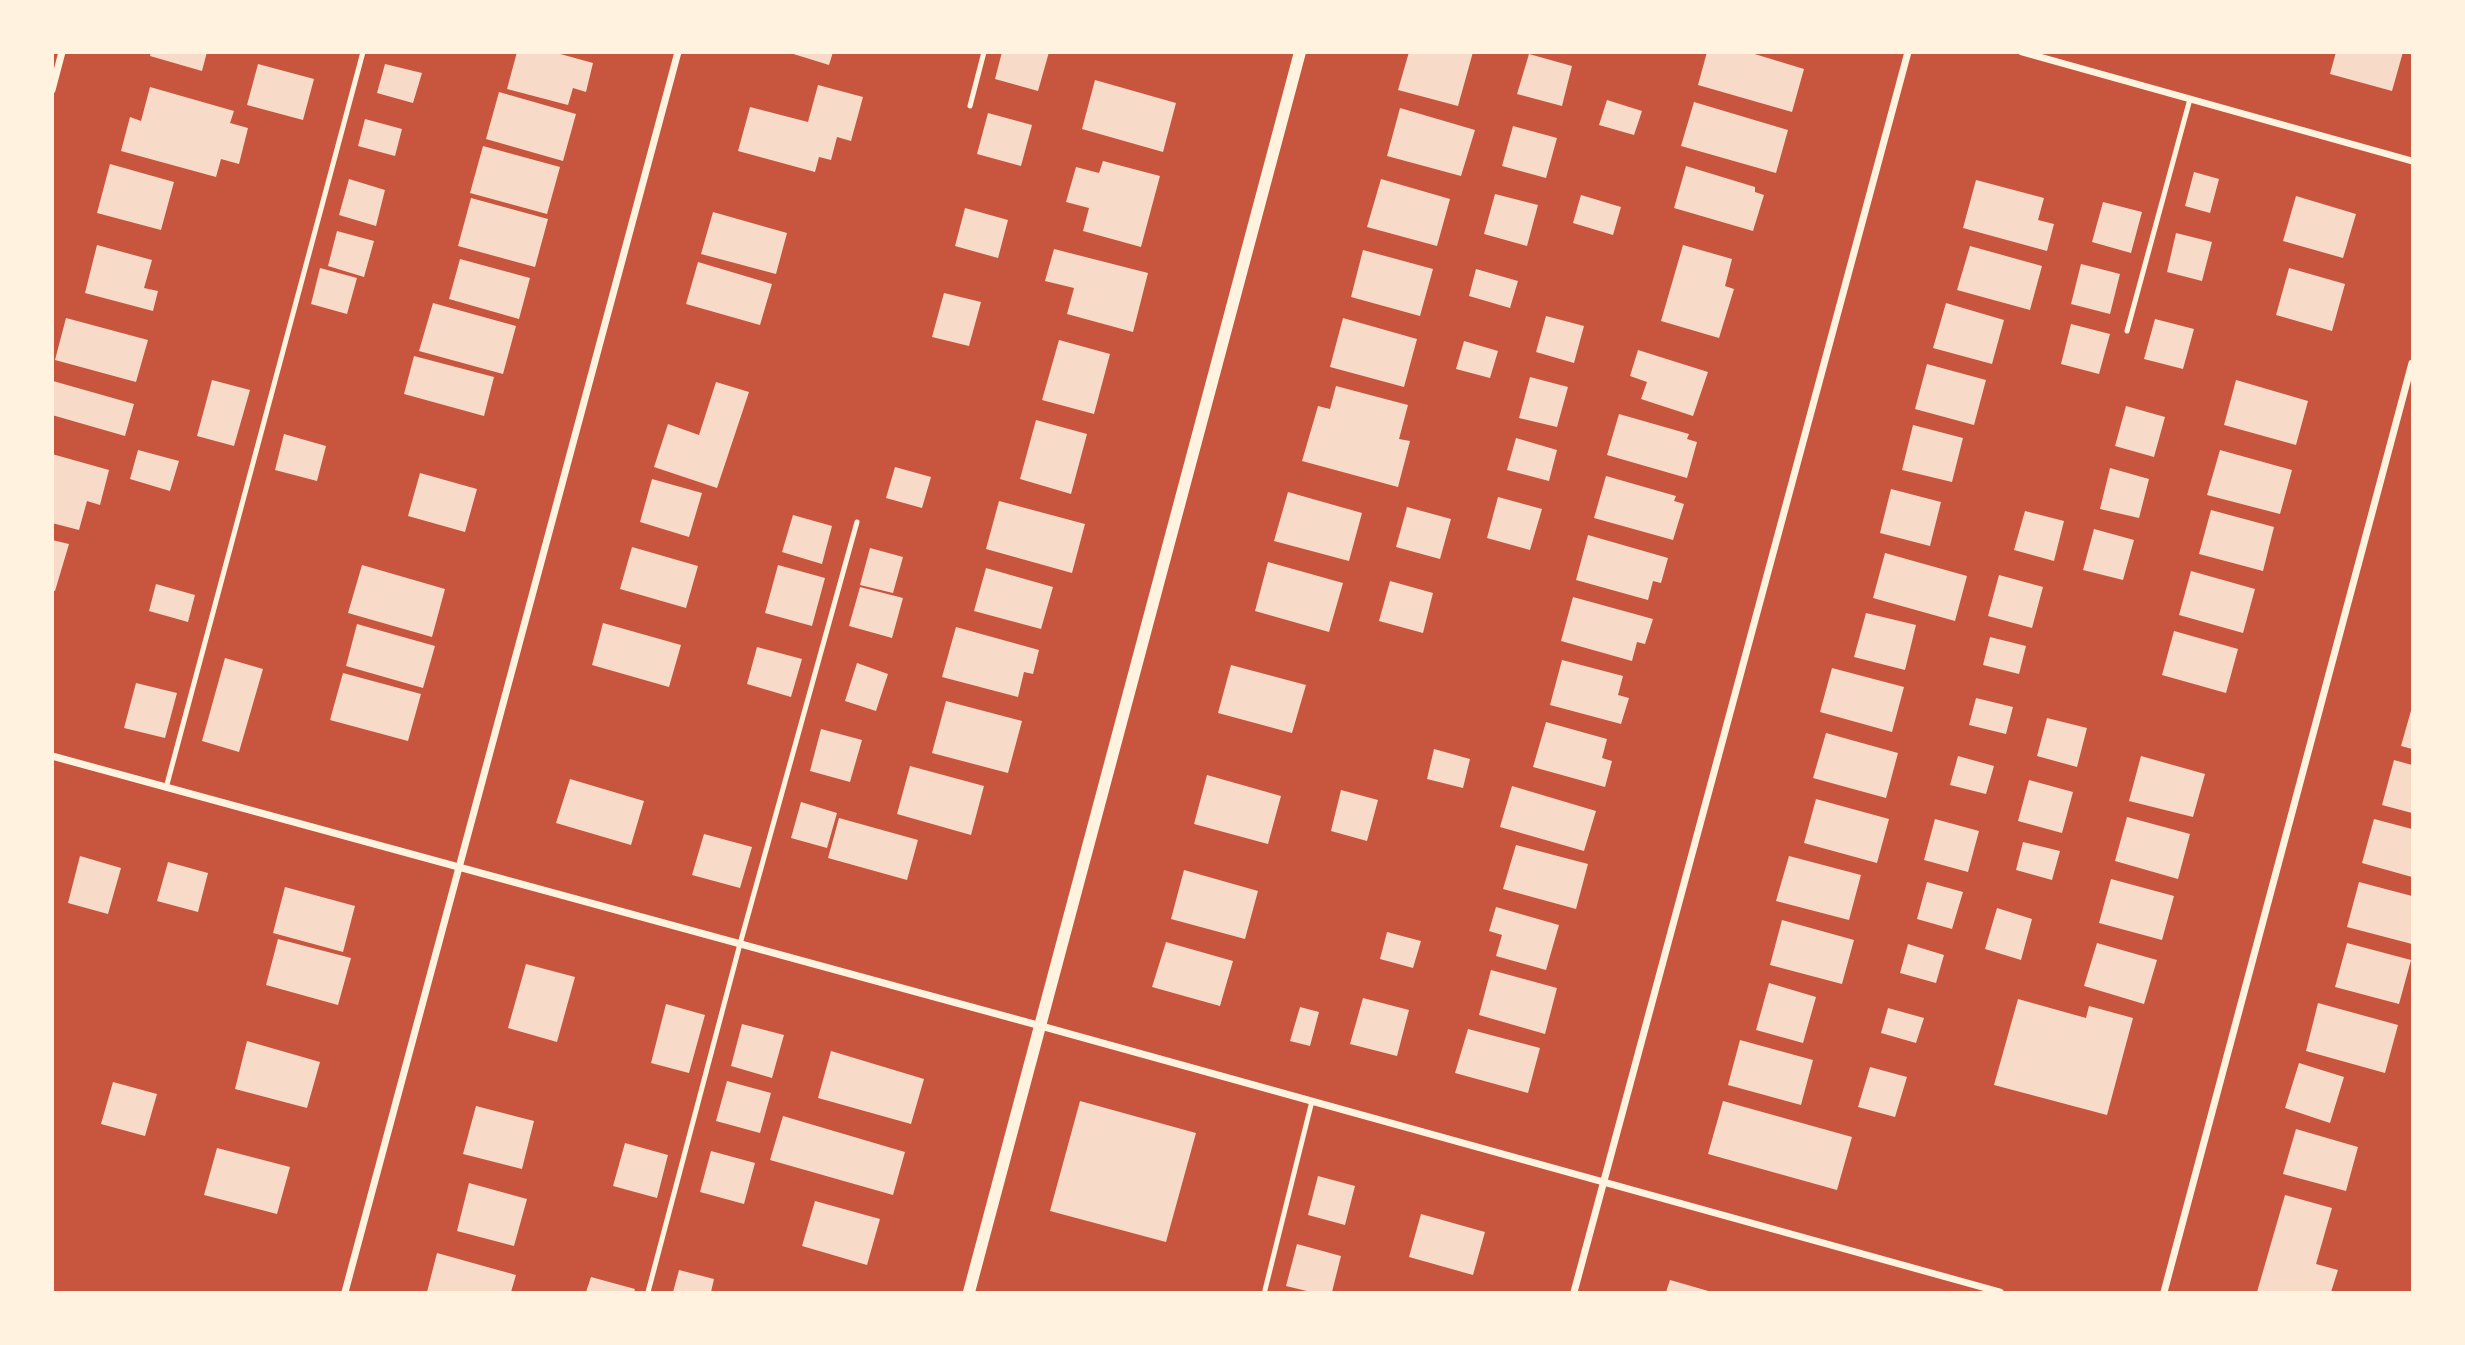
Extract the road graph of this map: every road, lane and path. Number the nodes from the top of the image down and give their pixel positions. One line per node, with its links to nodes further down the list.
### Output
1 (62, 52): 8 (street)
2 (363, 52): 16 (lane)
3 (678, 52): 17 (street)
4 (984, 52): 10 (lane)
5 (1300, 52): 19 (street)
6 (1908, 52): 21 (street)
7 (2022, 52): 9 (street)
8 (52, 90)
9 (2190, 99): 11 (street); 12 (lane)
10 (970, 106)
11 (2413, 161)
12 (2127, 331)
13 (2413, 363): 28 (street)
14 (857, 523): 18 (lane)
15 (52, 756): 16 (street)
16 (166, 788): 17 (street)
17 (460, 869): 18 (street); 23 (street)
18 (740, 944): 19 (street); 24 (lane)
19 (1041, 1026): 20 (street); 25 (street)
20 (1312, 1101): 21 (street); 22 (lane)
21 (1604, 1182): 26 (street); 27 (street)
22 (1265, 1290)
23 (345, 1293)
24 (648, 1293)
25 (969, 1293)
26 (1574, 1293)
27 (2000, 1293)
28 (2164, 1293)

